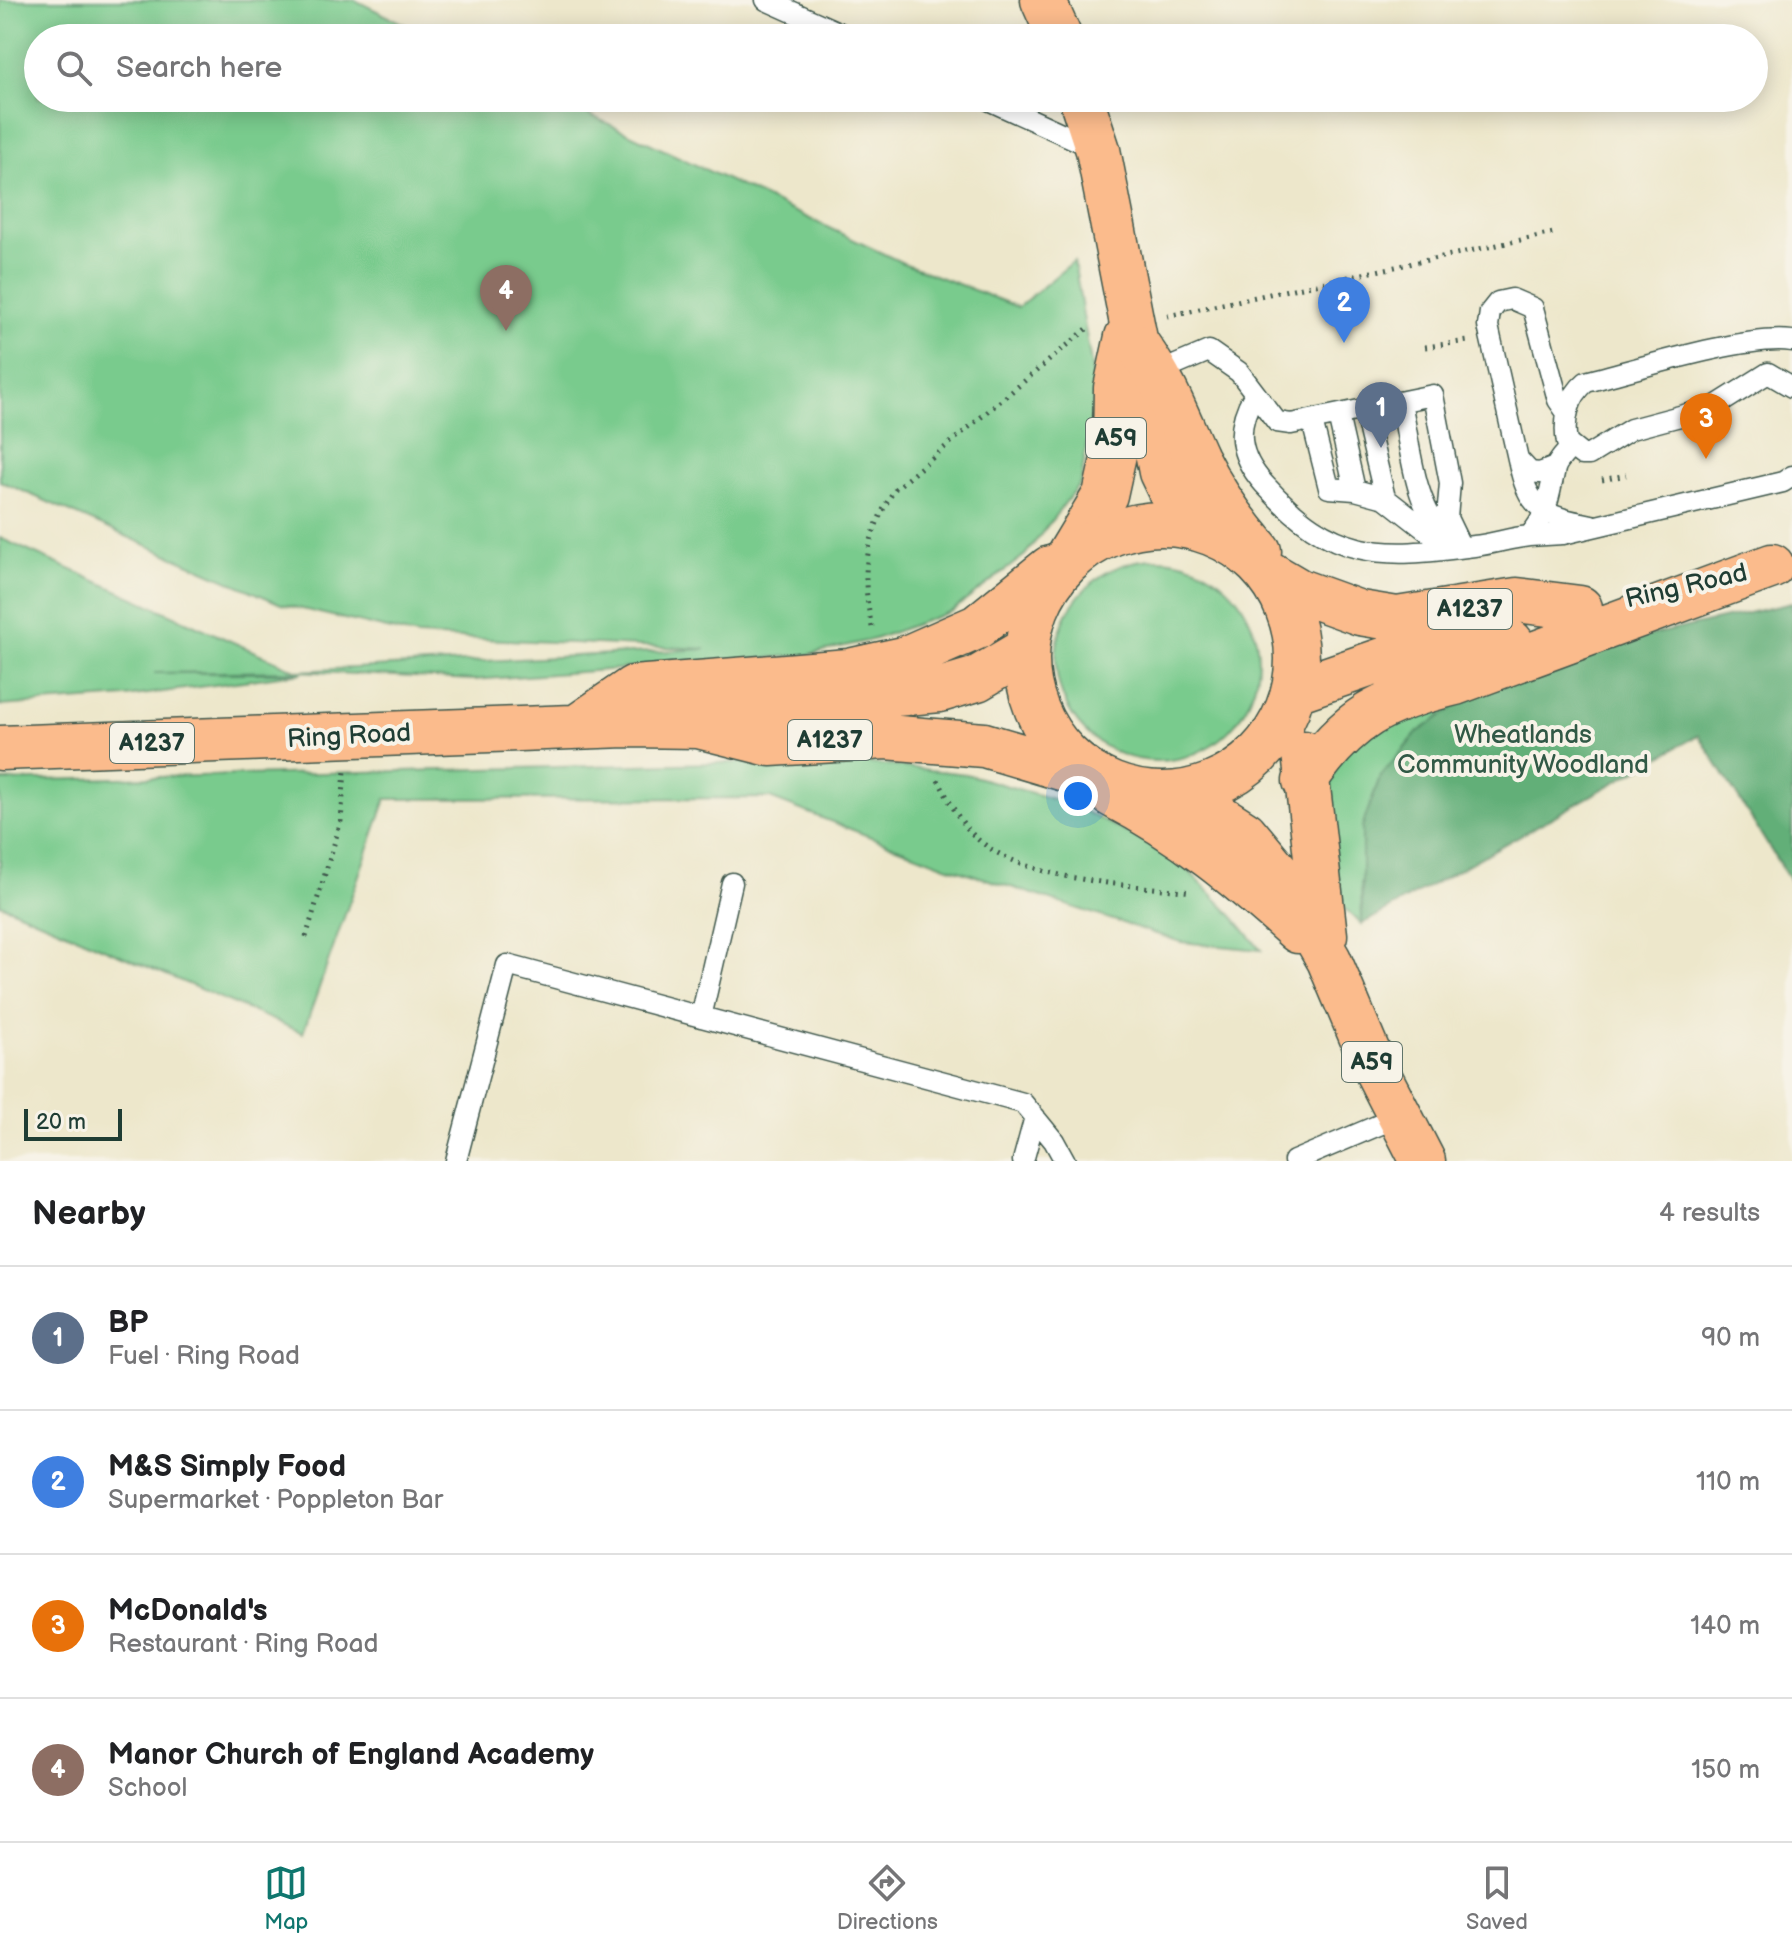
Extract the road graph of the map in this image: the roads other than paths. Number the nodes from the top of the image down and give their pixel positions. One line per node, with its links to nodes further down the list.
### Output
1 (766, 0): 3 (lane)
2 (1043, 0): 4 (main road)
3 (820, 24)
4 (1054, 24)
5 (1015, 112): 7 (lane)
6 (1086, 112): 7 (main road, A59)
7 (1098, 150): 9 (main road, A59)
8 (1792, 341): 16 (lane)
9 (1134, 352): 13 (lane); 26 (main road, A59); 30 (main road, A59); 32 (main road)
10 (1792, 371): 11 (lane)
11 (1768, 373): 12 (lane); 19 (lane)
12 (1792, 387)
13 (1254, 395): 18 (lane); 29 (lane)
14 (1401, 402): 15 (lane); 29 (lane); 29 (lane)
15 (1364, 409): 17 (lane); 24 (lane)
16 (1567, 413): 19 (lane); 20 (lane)
17 (1338, 415): 18 (lane); 23 (lane)
18 (1312, 421): 23 (lane)
19 (1571, 447): 21 (lane)
20 (1518, 459): 21 (lane); 25 (lane)
21 (1555, 467): 25 (lane)
22 (1789, 480): 27 (lane)
23 (1355, 490): 24 (lane)
24 (1385, 498): 29 (lane)
25 (1545, 510): 27 (lane); 28 (lane)
26 (1187, 526): 30 (main road); 32 (main road)
27 (1600, 526): 28 (lane)
28 (1529, 536): 29 (lane)
29 (1461, 547)
30 (1068, 557): 34 (main road); 36 (main road)
31 (1782, 561): 33 (main road, Ring Road / A1237); 40 (main road)
32 (1276, 577): 33 (main road, Ring Road / A1237); 35 (main road)
33 (1580, 608): 35 (main road, Ring Road / A1237)
34 (1026, 650): 37 (main road, Ring Road / A1237); 39 (main road)
35 (1295, 693): 40 (main road, A59); 41 (main road)
36 (578, 726): 37 (main road, Ring Road / A1237); 38 (main road, Ring Road / A1237)
37 (698, 726): 39 (main road, Ring Road / A1237)
38 (0, 748)
39 (1079, 774): 41 (main road); 43 (main road)
40 (1305, 781): 43 (main road, A59)
41 (1183, 793): 43 (main road, A59)
42 (732, 883): 44 (lane)
43 (1329, 960): 45 (main road, A59)
44 (701, 1017): 46 (lane); 47 (lane)
45 (1400, 1116): 50 (lane); 51 (main road, A59)
46 (1035, 1117): 48 (lane); 49 (lane)
47 (456, 1161)
48 (1023, 1161)
49 (1065, 1161)
50 (1294, 1161)
51 (1423, 1161)

